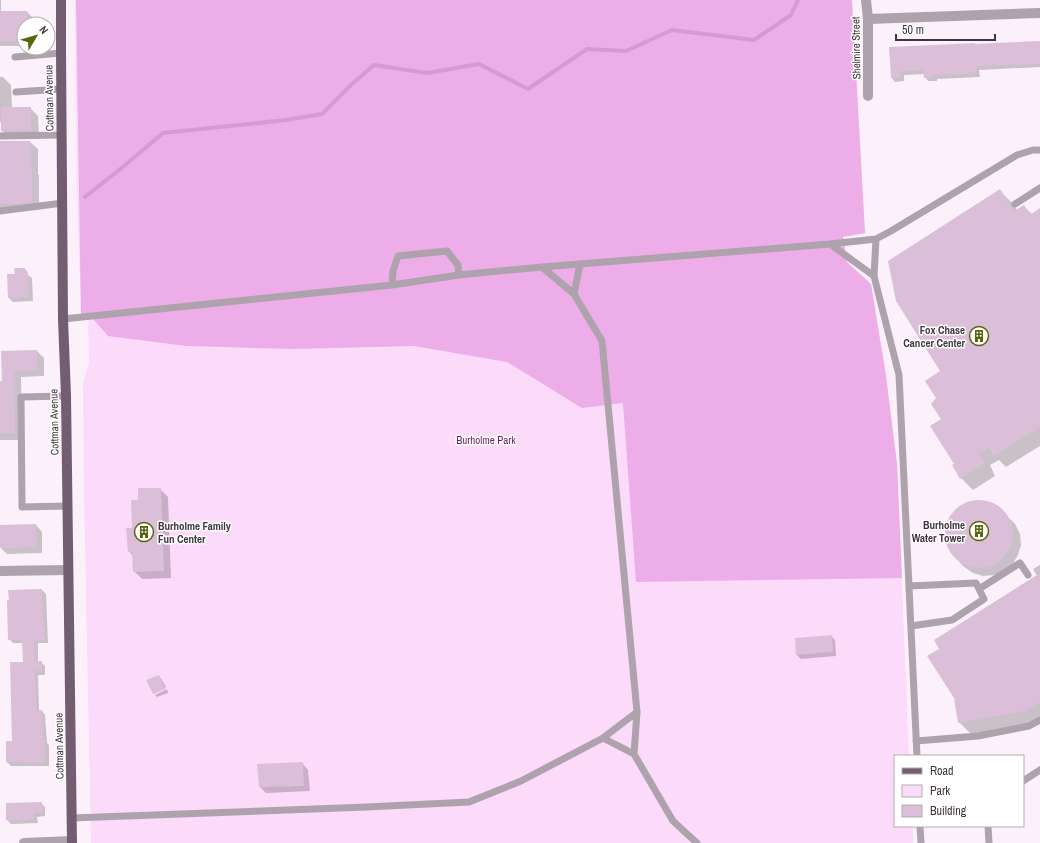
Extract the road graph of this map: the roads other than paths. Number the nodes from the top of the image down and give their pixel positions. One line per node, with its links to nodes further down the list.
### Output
1 (61, 0): 5 (main road, Cottman Avenue)
2 (866, 0): 4 (street, Shelmire Street)
3 (1040, 13): 4 (street)
4 (868, 20): 9 (street, Shelmire Street)
5 (60, 53): 6 (lane); 7 (main road, Cottman Avenue)
6 (15, 57)
7 (61, 89): 8 (lane); 10 (main road, Cottman Avenue)
8 (16, 92)
9 (868, 96)
10 (62, 135): 11 (lane); 14 (main road, Cottman Avenue)
11 (0, 136)
12 (1040, 150): 17 (lane)
13 (1040, 188): 15 (lane)
14 (63, 203): 16 (lane); 25 (main road, Cottman Avenue)
15 (1015, 204)
16 (0, 211)
17 (876, 239): 18 (lane); 22 (lane)
18 (830, 244): 19 (lane); 22 (lane)
19 (580, 264): 20 (lane); 24 (lane)
20 (542, 267): 21 (lane); 24 (lane)
21 (459, 275): 23 (lane); 23 (lane)
22 (874, 276): 31 (lane)
23 (392, 285): 25 (lane)
24 (574, 294): 34 (lane)
25 (63, 319): 26 (main road, Cottman Avenue)
26 (66, 396): 27 (main road, Cottman Avenue); 27 (lane)
27 (67, 506): 28 (main road, Cottman Avenue)
28 (68, 570): 29 (street); 42 (main road, Cottman Avenue)
29 (0, 571)
30 (1028, 575): 32 (lane)
31 (909, 586): 32 (lane); 33 (lane)
32 (979, 589): 33 (lane)
33 (911, 626): 37 (lane)
34 (637, 712): 36 (lane); 38 (lane)
35 (1040, 720): 37 (lane)
36 (603, 738): 38 (lane); 42 (lane)
37 (916, 741): 39 (lane)
38 (634, 754): 47 (lane)
39 (917, 755)
40 (1040, 770): 41 (lane)
41 (1024, 780)
42 (72, 818): 45 (main road, Cottman Avenue)
43 (920, 827): 48 (lane)
44 (988, 827): 49 (lane)
45 (72, 842): 46 (street)
46 (24, 843)
47 (697, 843)
48 (921, 843)
49 (989, 843)

